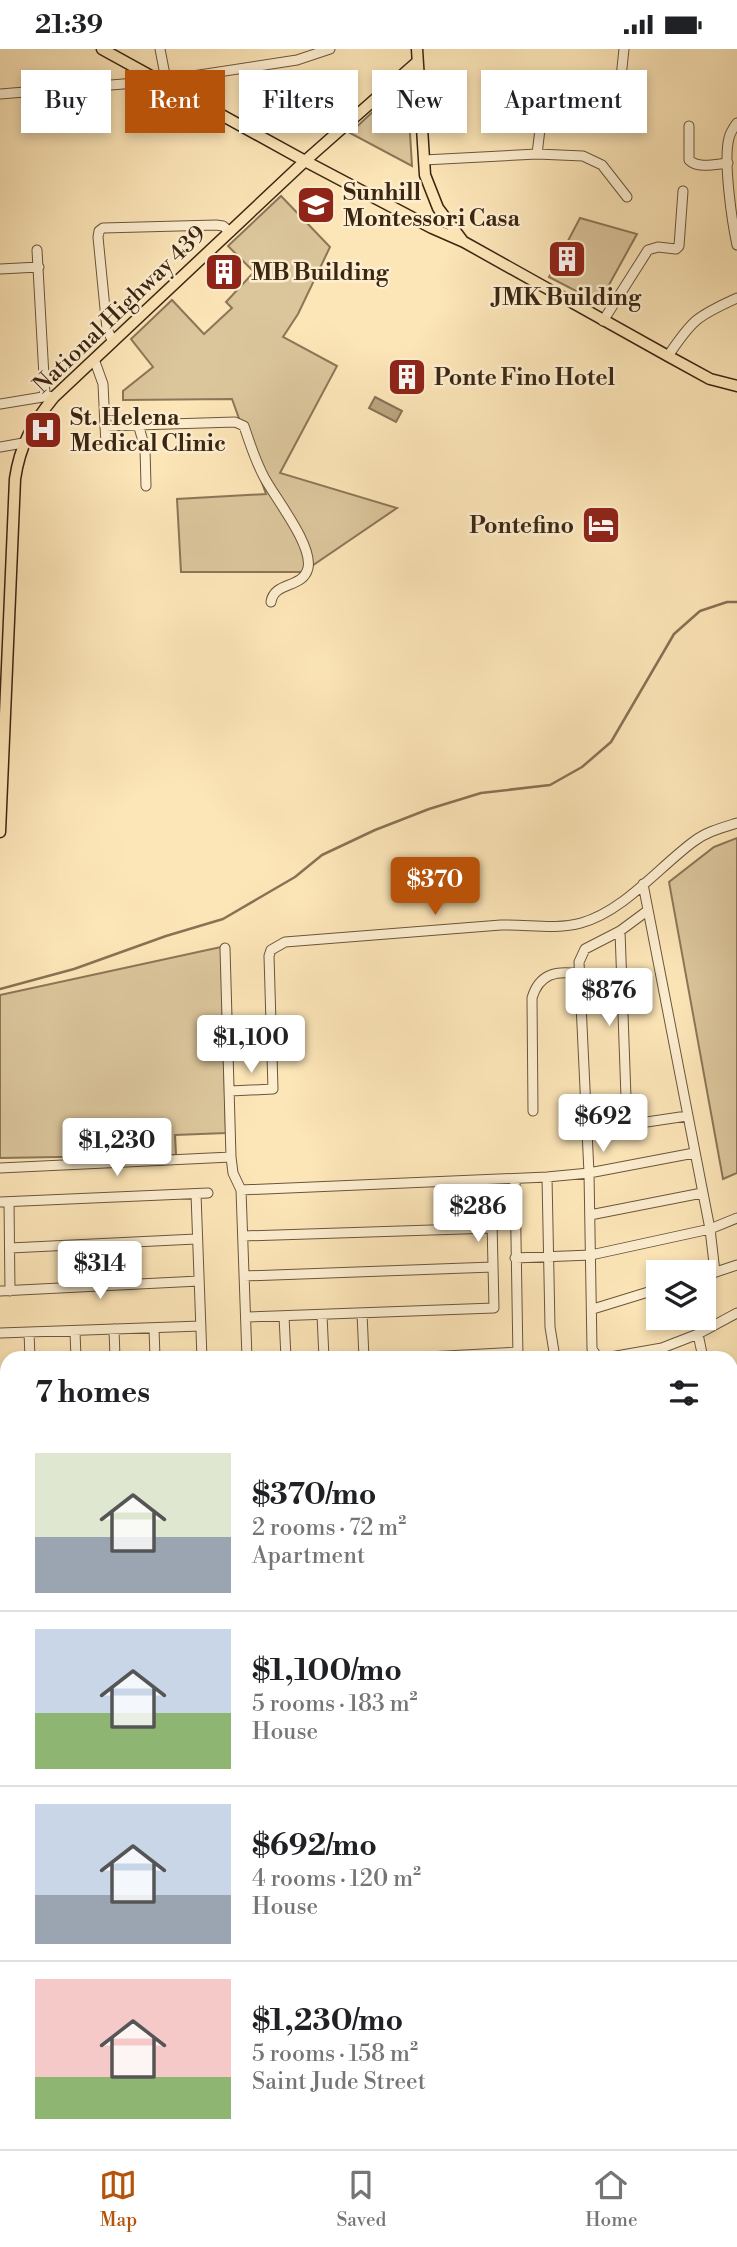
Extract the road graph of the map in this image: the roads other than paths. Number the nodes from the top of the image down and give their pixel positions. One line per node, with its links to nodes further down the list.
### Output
1 (102, 49): 7 (main road)
2 (160, 49): 8 (street)
3 (330, 49): 10 (street)
4 (417, 49): 6 (main road)
5 (624, 49): 9 (street)
6 (417, 62): 18 (main road); 19 (main road, National Highway 439)
7 (142, 70)
8 (162, 70)
9 (622, 70)
10 (225, 71)
11 (125, 84): 12 (street)
12 (0, 94)
13 (225, 116): 19 (main road)
14 (737, 123): 20 (street)
15 (689, 126): 20 (street)
16 (539, 133): 17 (street)
17 (537, 154): 18 (street); 22 (street)
18 (424, 160): 25 (main road)
19 (305, 161): 24 (main road, National Highway 439); 25 (main road)
20 (728, 163): 23 (street)
21 (682, 191): 31 (street)
22 (627, 197)
23 (734, 204): 26 (street)
24 (230, 232): 32 (main road, National Highway 439); 32 (street)
25 (464, 242): 31 (main road)
26 (737, 245)
27 (37, 250): 28 (street)
28 (38, 267): 29 (street); 36 (street)
29 (0, 269)
30 (737, 298): 33 (street)
31 (603, 321): 33 (main road)
32 (113, 342): 34 (main road, National Highway 439)
33 (668, 356): 35 (main road)
34 (94, 359): 36 (main road, National Highway 439); 39 (street)
35 (737, 386)
36 (50, 396): 37 (street); 40 (main road, National Highway 439)
37 (0, 404)
38 (138, 425): 39 (street); 43 (street); 44 (street)
39 (105, 426): 41 (street)
40 (23, 443): 42 (street); 45 (main road, National Highway 439)
41 (106, 444)
42 (0, 447)
43 (146, 485)
44 (271, 602)
45 (4, 617): 47 (main road, National Highway 439)
46 (737, 823): 48 (street)
47 (0, 832)
48 (643, 884): 49 (street); 54 (street)
49 (647, 911): 50 (street); 57 (street)
50 (620, 931): 52 (street); 58 (street)
51 (225, 948): 53 (street)
52 (579, 974): 56 (street); 59 (street)
53 (228, 1023): 54 (street); 55 (street)
54 (271, 1023): 55 (street)
55 (230, 1091): 61 (street)
56 (533, 1111)
57 (687, 1116): 58 (street); 60 (street)
58 (627, 1125): 59 (street)
59 (586, 1131): 63 (street)
60 (694, 1153): 63 (street); 69 (street)
61 (231, 1157): 62 (street); 67 (street)
62 (0, 1168)
63 (589, 1173): 64 (street); 72 (street)
64 (547, 1177): 65 (street); 80 (street)
65 (515, 1179): 66 (street); 81 (street)
66 (491, 1180): 67 (street); 74 (street)
67 (241, 1190): 76 (street)
68 (208, 1193): 70 (street)
69 (702, 1193): 72 (street); 75 (street)
70 (196, 1194): 71 (street); 77 (street)
71 (5, 1202): 78 (street)
72 (590, 1215): 79 (street)
73 (737, 1218): 75 (street)
74 (492, 1228): 76 (street); 84 (street)
75 (710, 1229): 79 (street); 82 (street)
76 (243, 1236): 86 (street)
77 (197, 1239): 78 (street); 87 (street)
78 (10, 1248): 88 (street)
79 (591, 1255): 80 (street); 90 (street)
80 (549, 1256): 81 (street); 114 (street)
81 (515, 1258): 113 (street)
82 (714, 1260)
83 (737, 1265): 85 (street)
84 (493, 1267): 86 (street); 91 (street)
85 (716, 1272)
86 (244, 1276): 95 (street)
87 (199, 1282): 88 (street); 96 (street)
88 (5, 1291)
89 (646, 1293): 90 (street)
90 (593, 1309): 115 (street)
91 (362, 1313): 92 (street); 112 (street)
92 (322, 1315): 94 (street); 111 (street)
93 (737, 1315): 102 (street)
94 (284, 1316): 95 (street); 110 (street)
95 (246, 1317): 109 (street)
96 (201, 1326): 97 (street); 108 (street)
97 (154, 1328): 98 (street); 107 (street)
98 (114, 1329): 99 (street); 106 (street)
99 (75, 1331): 100 (street); 105 (street)
100 (29, 1332): 101 (street); 104 (street)
101 (0, 1333)
102 (698, 1334): 103 (street); 118 (street)
103 (662, 1347): 116 (street); 117 (street)
104 (30, 1351)
105 (76, 1351)
106 (115, 1351)
107 (155, 1351)
108 (202, 1351)
109 (247, 1351)
110 (286, 1351)
111 (324, 1351)
112 (364, 1351)
113 (518, 1351)
114 (554, 1351)
115 (593, 1351)
116 (652, 1351)
117 (663, 1351)
118 (702, 1351)

